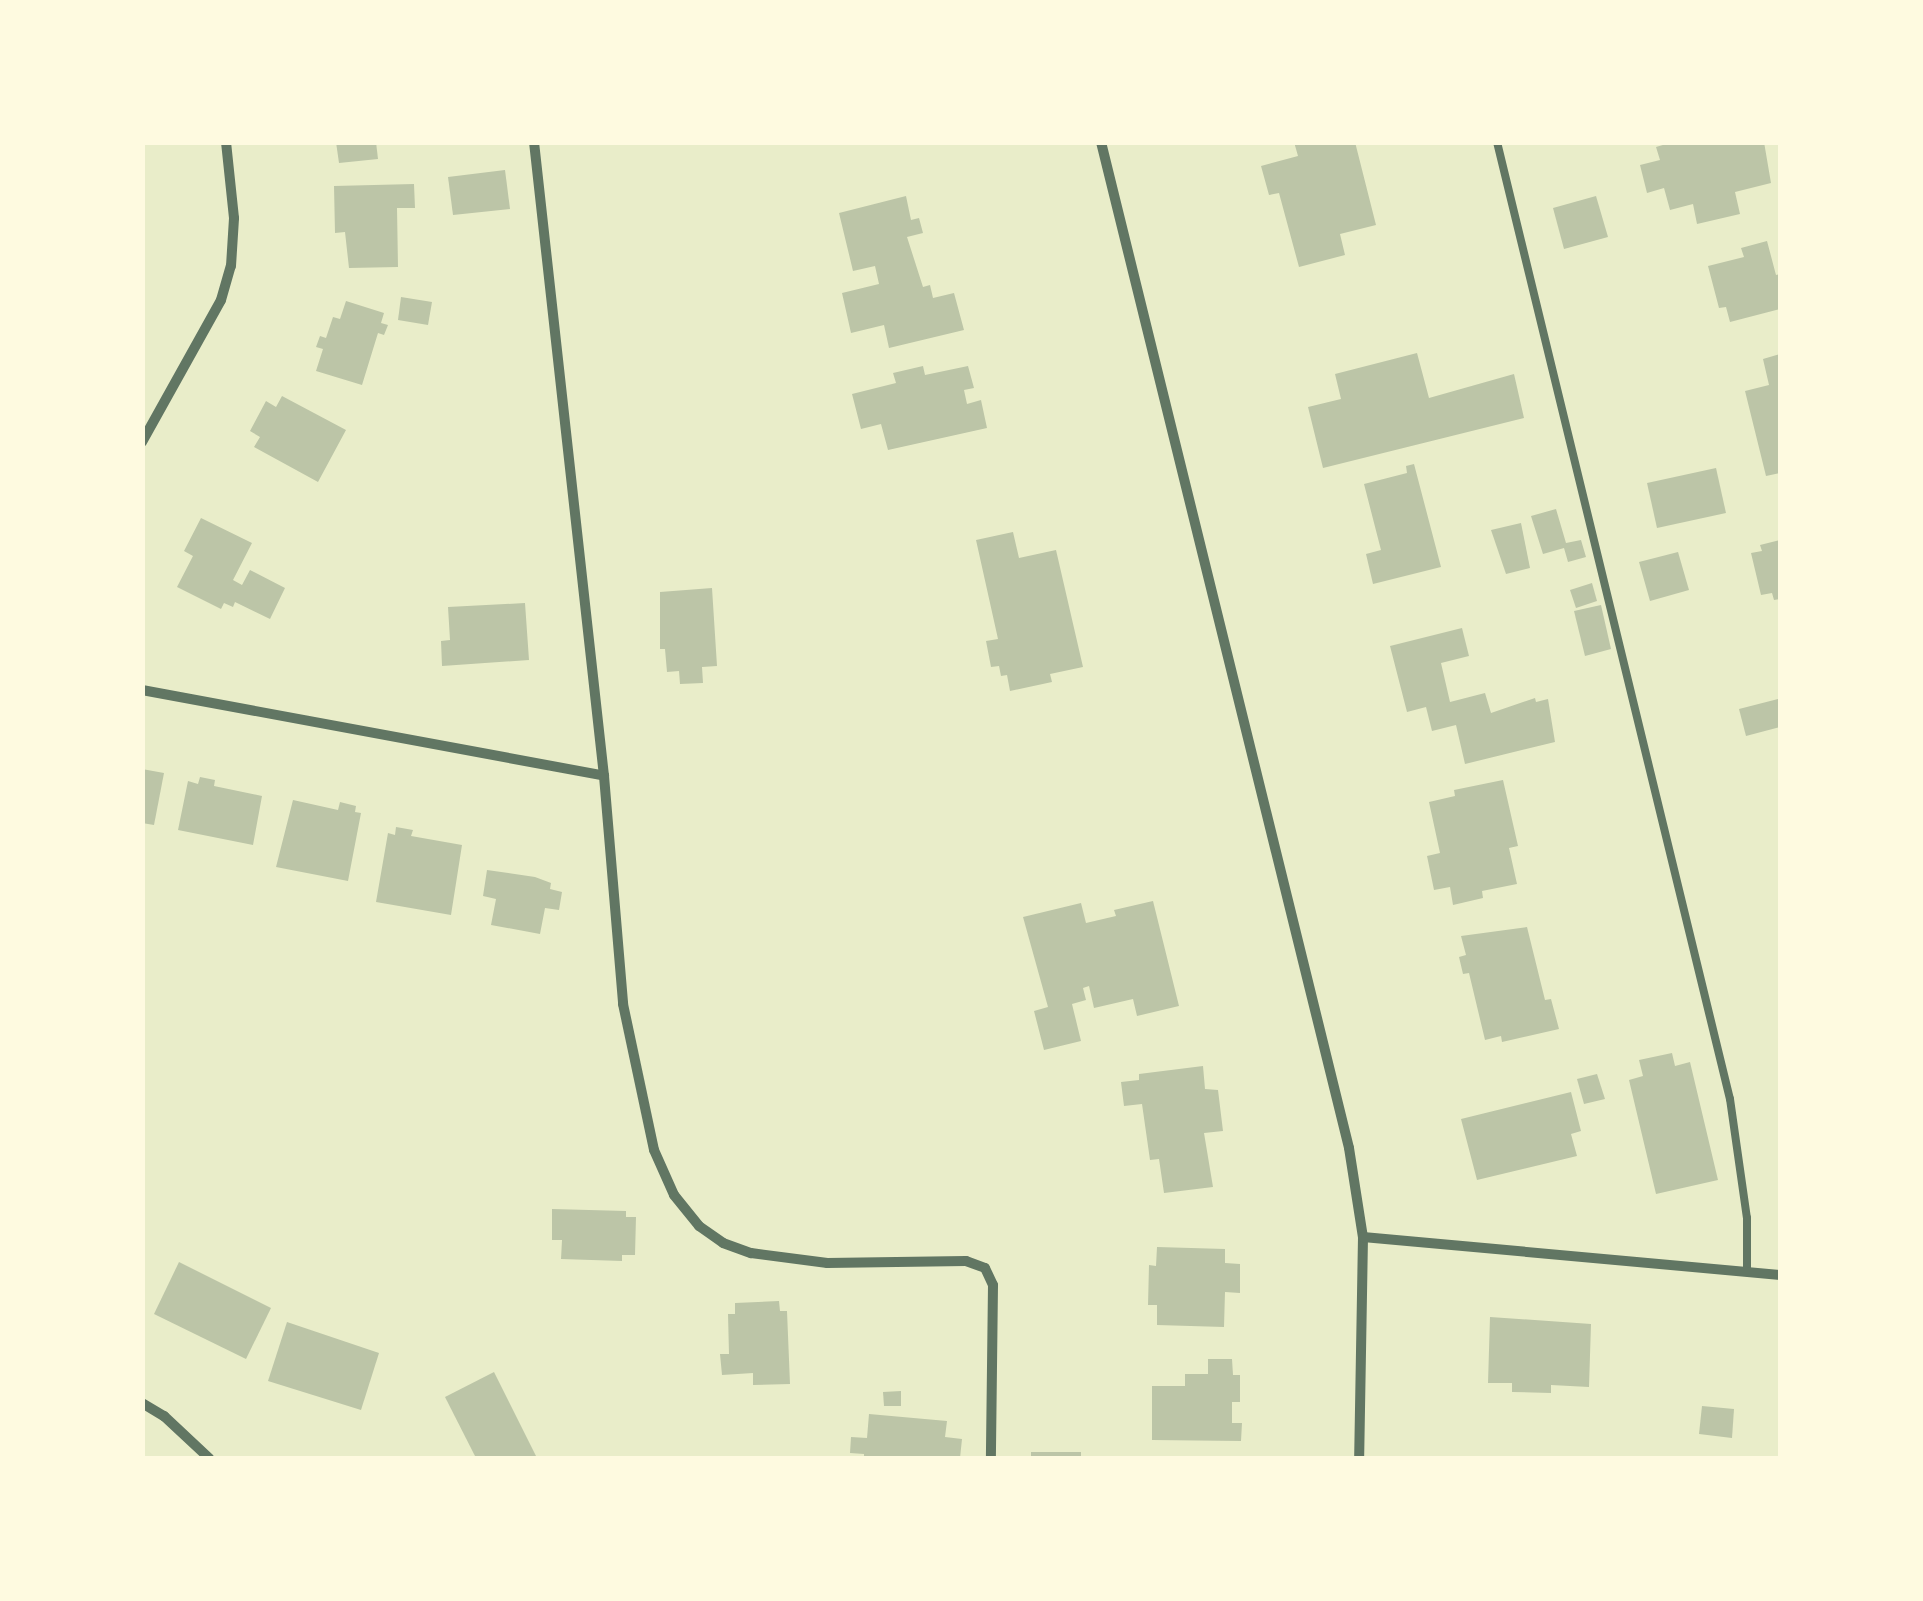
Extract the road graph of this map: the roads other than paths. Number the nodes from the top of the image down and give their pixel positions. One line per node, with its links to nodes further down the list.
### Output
1 (226, 142): 5 (street)
2 (534, 142): 7 (street)
3 (1101, 142): 8 (street)
4 (1498, 142): 9 (lane)
5 (142, 442)
6 (142, 690): 7 (street)
7 (604, 776): 13 (street)
8 (1363, 1237): 9 (street); 14 (street)
9 (1746, 1272): 10 (street)
10 (1780, 1275)
11 (142, 1403): 12 (street)
12 (209, 1458)
13 (991, 1458)
14 (1360, 1458)

